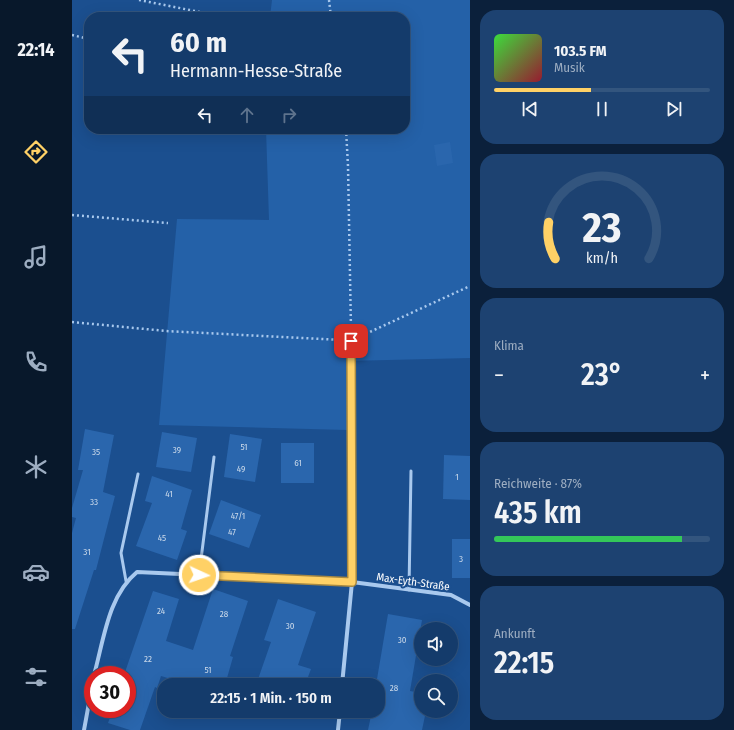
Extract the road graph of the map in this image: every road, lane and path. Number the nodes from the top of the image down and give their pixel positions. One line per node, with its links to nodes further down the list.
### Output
1 (139, 0): 3 (path)
2 (329, 0): 4 (path)
3 (200, 12)
4 (330, 12)
5 (72, 35): 6 (path)
6 (84, 38)
7 (346, 134): 12 (path)
8 (72, 215): 9 (path)
9 (168, 223)
10 (470, 286): 12 (path)
11 (72, 322): 12 (path)
12 (351, 341): 18 (street)
13 (214, 457): 16 (lane)
14 (411, 471): 19 (lane)
15 (138, 474): 17 (lane)
16 (199, 575): 17 (street, Max-Eyth-Straße); 18 (street, Max-Eyth-Straße)
17 (126, 581): 21 (street)
18 (352, 582): 19 (street, Max-Eyth-Straße); 22 (street)
19 (409, 590): 20 (street, Max-Eyth-Straße)
20 (470, 605)
21 (96, 666)
22 (343, 678)
23 (86, 718): 25 (street)
24 (339, 718): 26 (street)
25 (84, 730)
26 (338, 730)

